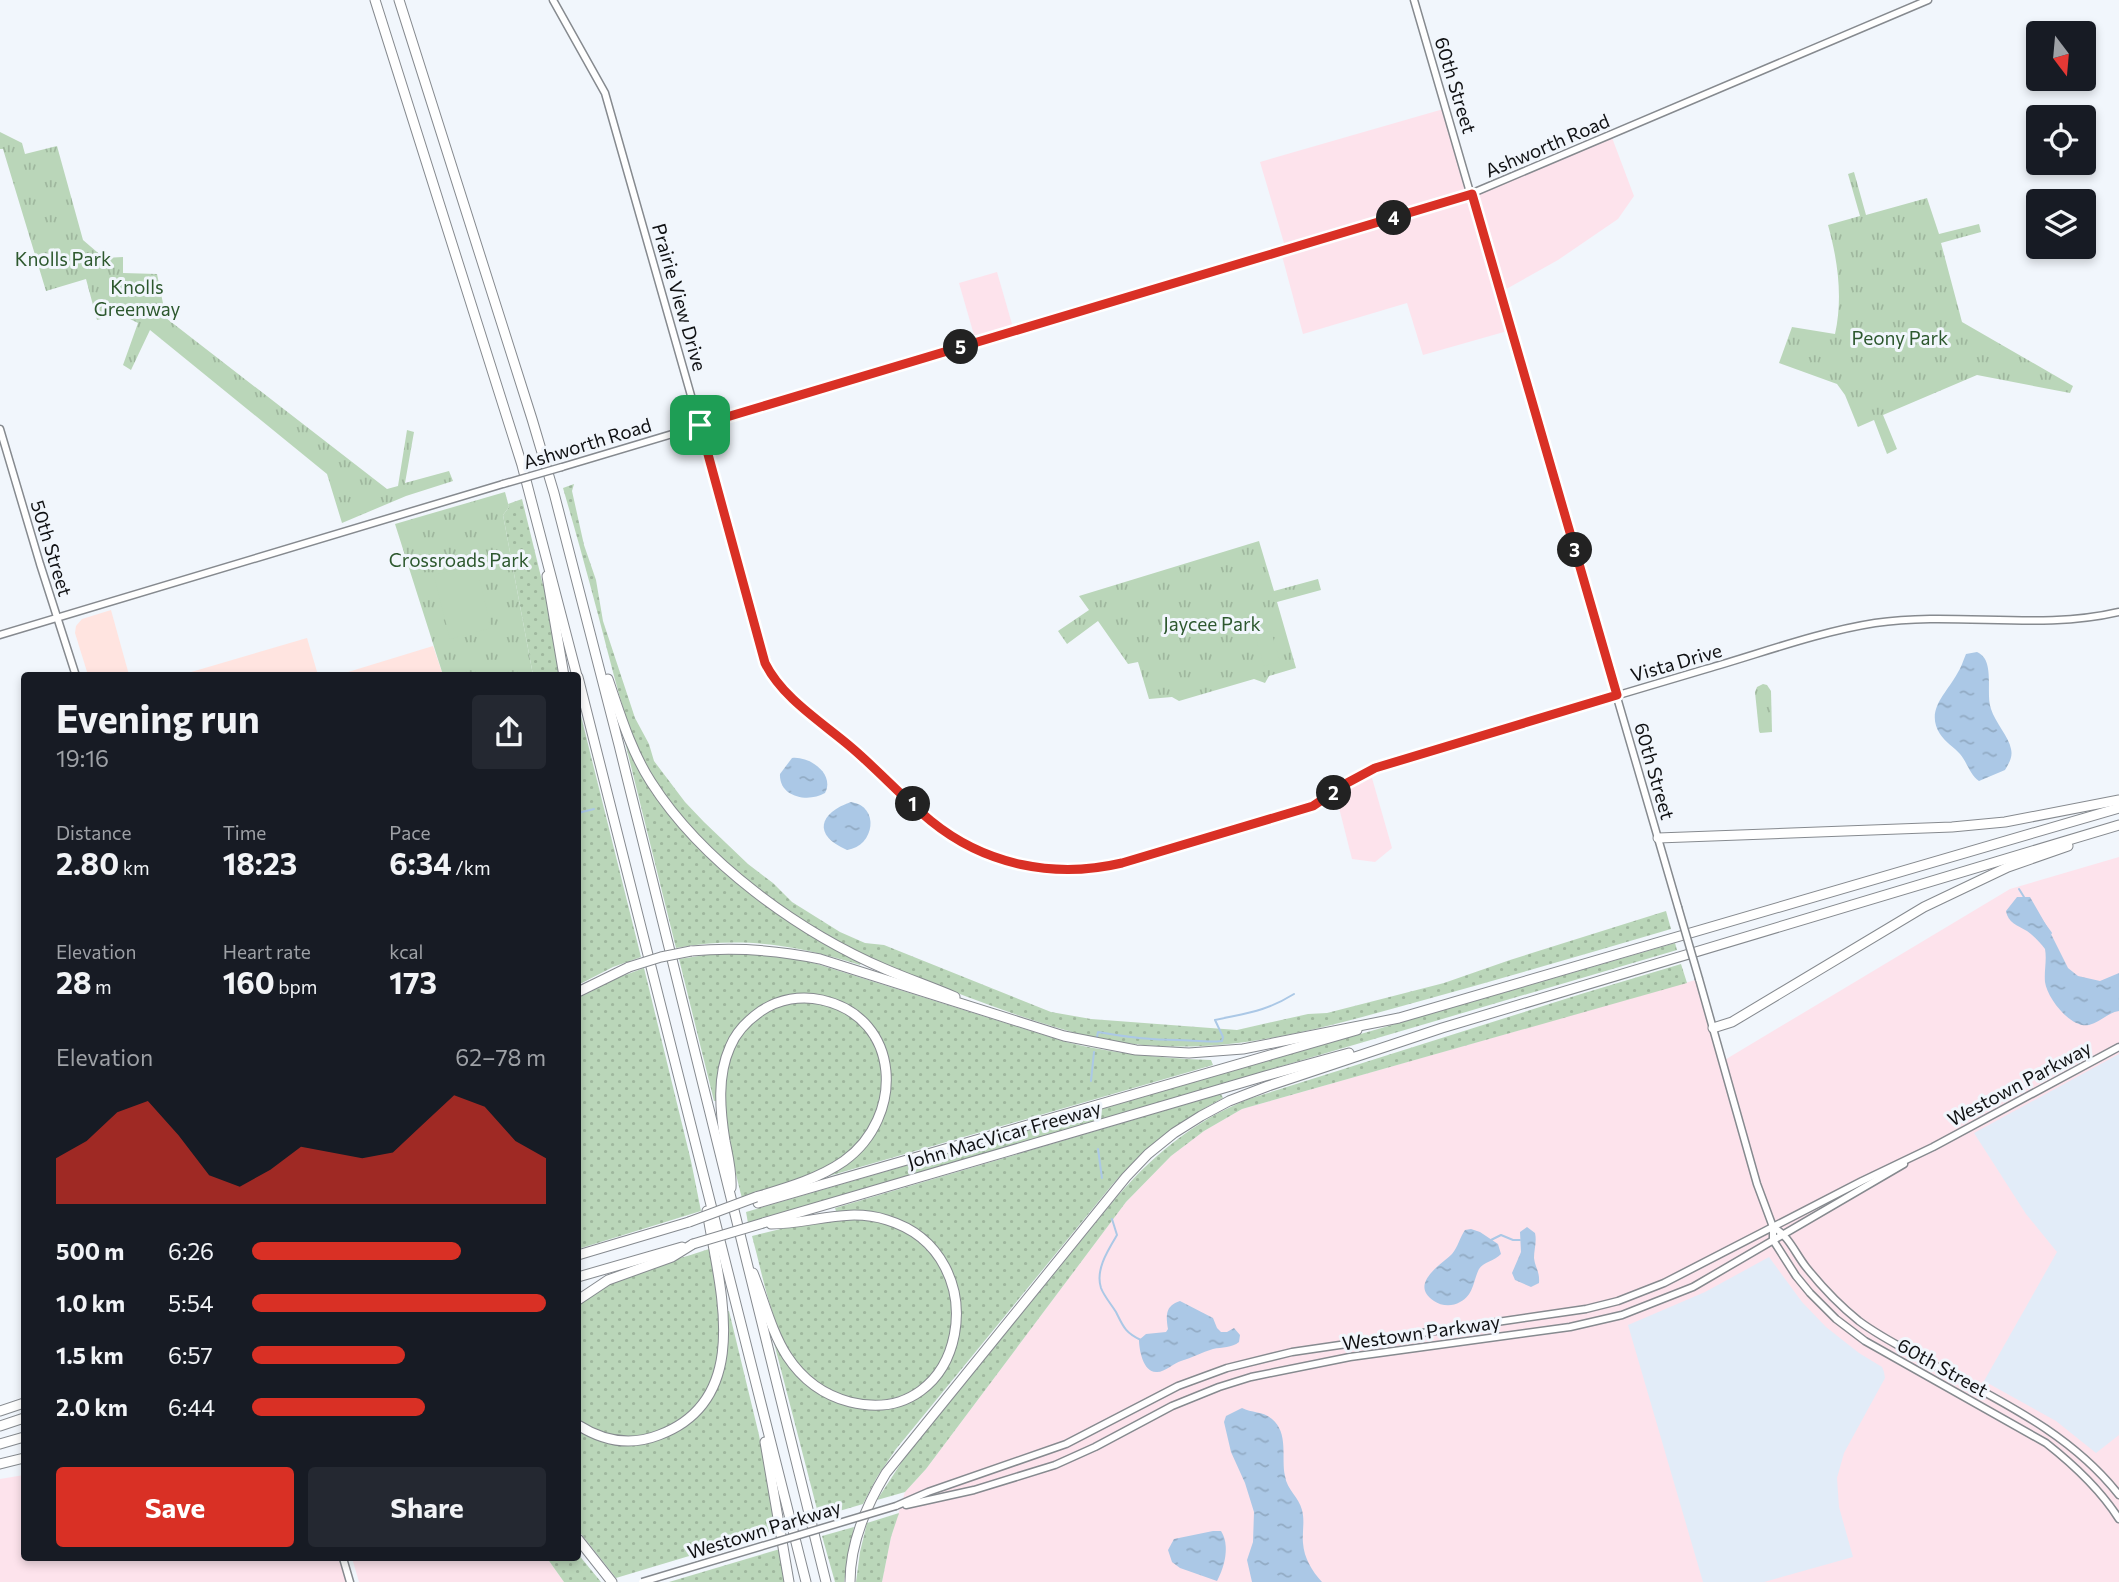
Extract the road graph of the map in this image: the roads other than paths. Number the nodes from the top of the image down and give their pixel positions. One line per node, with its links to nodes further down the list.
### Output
1 (375, 0): 9 (highway)
2 (399, 0): 12 (highway)
3 (553, 0): 7 (street, Prairie View Drive)
4 (1414, 0): 6 (street, 60th Street)
5 (1928, 0): 6 (street, Ashworth Road)
6 (1472, 194): 7 (street, Ashworth Road); 18 (street, 60th Street)
7 (700, 425): 11 (street, Ashworth Road, bridge); 19 (street, Prairie View Drive)
8 (0, 429): 11 (street, 50th Street)
9 (531, 499): 15 (highway); 16 (highway)
10 (2119, 612): 18 (street, Vista Drive)
11 (57, 618): 13 (street, Ashworth Road); 14 (street, 50th Street)
12 (589, 626): 25 (highway); 32 (highway)
13 (0, 635)
14 (75, 672)
15 (563, 672)
16 (576, 672)
17 (581, 692): 30 (highway)
18 (1617, 695): 19 (street, Vista Drive); 23 (street, 60th Street)
19 (909, 800)
20 (2119, 800): 23 (highway)
21 (2119, 808): 26 (highway)
22 (2119, 827): 27 (highway); 28 (highway)
23 (1658, 838): 28 (street, 60th Street, bridge)
24 (581, 991): 25 (highway, bridge)
25 (991, 1013): 26 (highway)
26 (1399, 1018): 33 (highway, John MacVicar Freeway)
27 (1442, 1028): 34 (highway, John MacVicar Freeway); 66 (highway)
28 (1713, 1028): 35 (street, 60th Street)
29 (2119, 1047): 31 (street, Westown Parkway)
30 (696, 1147): 43 (highway); 48 (highway)
31 (1933, 1147): 35 (street, Westown Parkway); 37 (street, Westown Parkway)
32 (731, 1200): 33 (highway); 36 (highway)
33 (757, 1200): 40 (highway, John MacVicar Freeway, bridge)
34 (763, 1223): 36 (highway); 39 (highway, John MacVicar Freeway, bridge)
35 (1773, 1227): 37 (street, 60th Street); 38 (street, 60th Street); 54 (street, Westown Parkway)
36 (738, 1230): 65 (highway)
37 (1785, 1234): 38 (street, Westown Parkway); 53 (street, 60th Street)
38 (1773, 1240): 54 (street, Westown Parkway); 55 (street, 60th Street)
39 (694, 1244): 41 (highway, John MacVicar Freeway); 42 (highway)
40 (581, 1254)
41 (581, 1276)
42 (581, 1298)
43 (758, 1395): 63 (highway); 64 (highway)
44 (21, 1404): 45 (highway)
45 (0, 1411)
46 (21, 1419): 47 (highway)
47 (0, 1426)
48 (581, 1427)
49 (21, 1438): 50 (highway)
50 (0, 1444)
51 (21, 1459): 52 (highway)
52 (0, 1464)
53 (2119, 1495)
54 (896, 1506): 62 (street, Westown Parkway, bridge)
55 (2119, 1519)
56 (581, 1543): 58 (highway)
57 (581, 1548): 58 (highway)
58 (591, 1555): 60 (highway)
59 (344, 1561): 61 (street)
60 (611, 1580)
61 (350, 1582)
62 (642, 1582)
63 (789, 1582)
64 (806, 1582)
65 (825, 1582)
66 (850, 1582)

